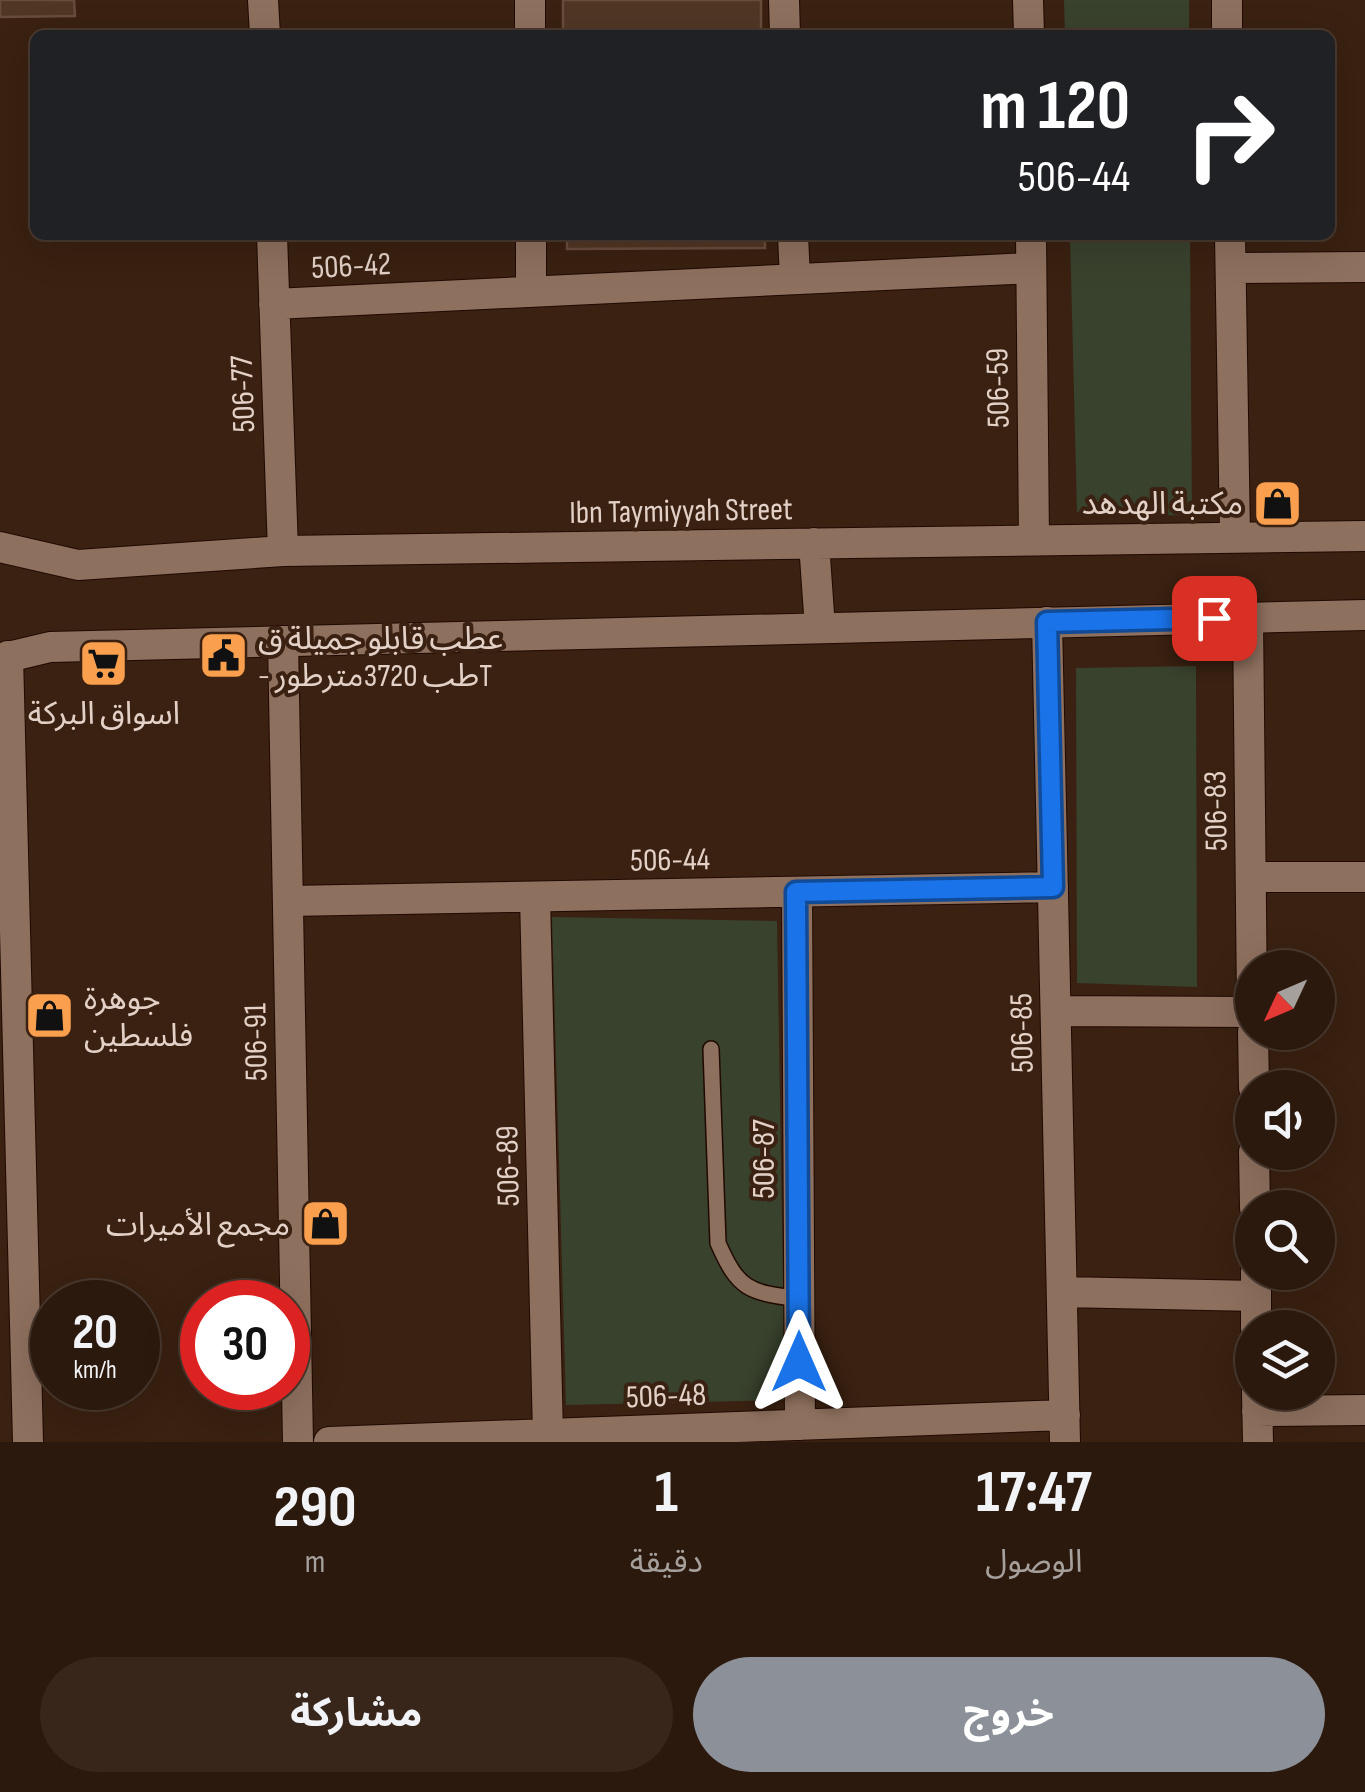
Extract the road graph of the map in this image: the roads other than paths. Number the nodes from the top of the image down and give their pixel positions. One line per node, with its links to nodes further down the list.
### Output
1 (264, 0): 6 (street)
2 (530, 0): 7 (street)
3 (784, 0): 8 (street)
4 (1028, 0): 9 (street)
5 (1227, 0): 10 (street)
6 (265, 30)
7 (530, 30)
8 (785, 30)
9 (1028, 30)
10 (1228, 30)
11 (272, 240): 21 (street, 506-77)
12 (531, 240): 20 (street)
13 (793, 240): 19 (street)
14 (1031, 240): 17 (street, 506-59)
15 (1230, 240): 18 (street)
16 (1365, 267): 18 (street)
17 (1031, 268): 19 (street, 506-42); 24 (street, 506-59)
18 (1231, 268): 22 (street)
19 (795, 279): 20 (street, 506-42)
20 (531, 292): 21 (street, 506-42)
21 (274, 304): 27 (street, 506-77)
22 (1235, 535): 23 (street, Ibn Taymiyyah Street); 24 (street, Ibn Taymiyyah Street)
23 (1365, 536)
24 (1034, 540): 25 (street, Ibn Taymiyyah Street)
25 (814, 543): 27 (street, Ibn Taymiyyah Street); 31 (street)
26 (0, 547): 27 (street, Ibn Taymiyyah Street)
27 (283, 551)
28 (1365, 615): 29 (street)
29 (1248, 618): 30 (street); 34 (street, 506-83)
30 (1047, 622): 31 (street); 36 (street, 506-85)
31 (820, 628): 32 (street)
32 (283, 641): 33 (street); 39 (street, 506-91)
33 (4, 658): 53 (street)
34 (1251, 877): 35 (street); 40 (street, 506-83)
35 (1365, 877)
36 (1053, 887): 37 (street, 506-44); 41 (street, 506-85)
37 (796, 892): 38 (street, 506-44); 46 (street, 506-87)
38 (535, 897): 39 (street, 506-44); 52 (street, 506-89)
39 (288, 902): 54 (street, 506-91)
40 (1252, 950)
41 (1056, 1011): 42 (street); 45 (street, 506-85)
42 (1235, 1012)
43 (711, 1049): 46 (lane)
44 (1235, 1285): 45 (street)
45 (1062, 1292): 51 (street, 506-85)
46 (799, 1299): 50 (street, 506-87)
47 (1335, 1408): 49 (street)
48 (1257, 1410): 56 (street)
49 (1365, 1410)
50 (800, 1425): 51 (street, 506-48); 52 (street, 506-48)
51 (1065, 1429)
52 (548, 1434): 55 (street, 506-48)
53 (28, 1442)
54 (298, 1442)
55 (329, 1442)
56 (1258, 1442)

